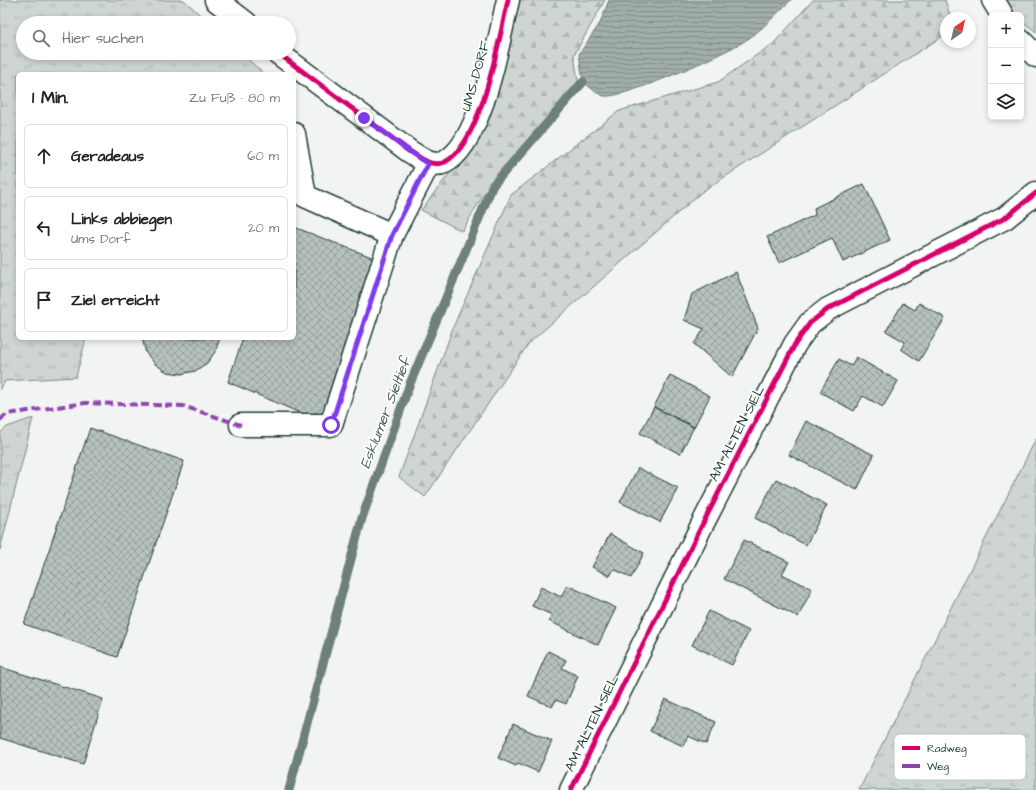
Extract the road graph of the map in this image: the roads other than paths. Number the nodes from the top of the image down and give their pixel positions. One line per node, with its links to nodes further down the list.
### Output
1 (216, 0): 5 (street)
2 (508, 0): 10 (street, UMS DORF)
3 (992, 0): 4 (street)
4 (1000, 12)
5 (237, 16)
6 (1024, 45): 7 (street)
7 (1036, 56)
8 (280, 60): 10 (street)
9 (296, 145): 12 (street)
10 (428, 164): 12 (street)
11 (1036, 193): 14 (street, AM ALTEN SIEL)
12 (392, 235): 13 (street)
13 (241, 425)
14 (571, 790)

